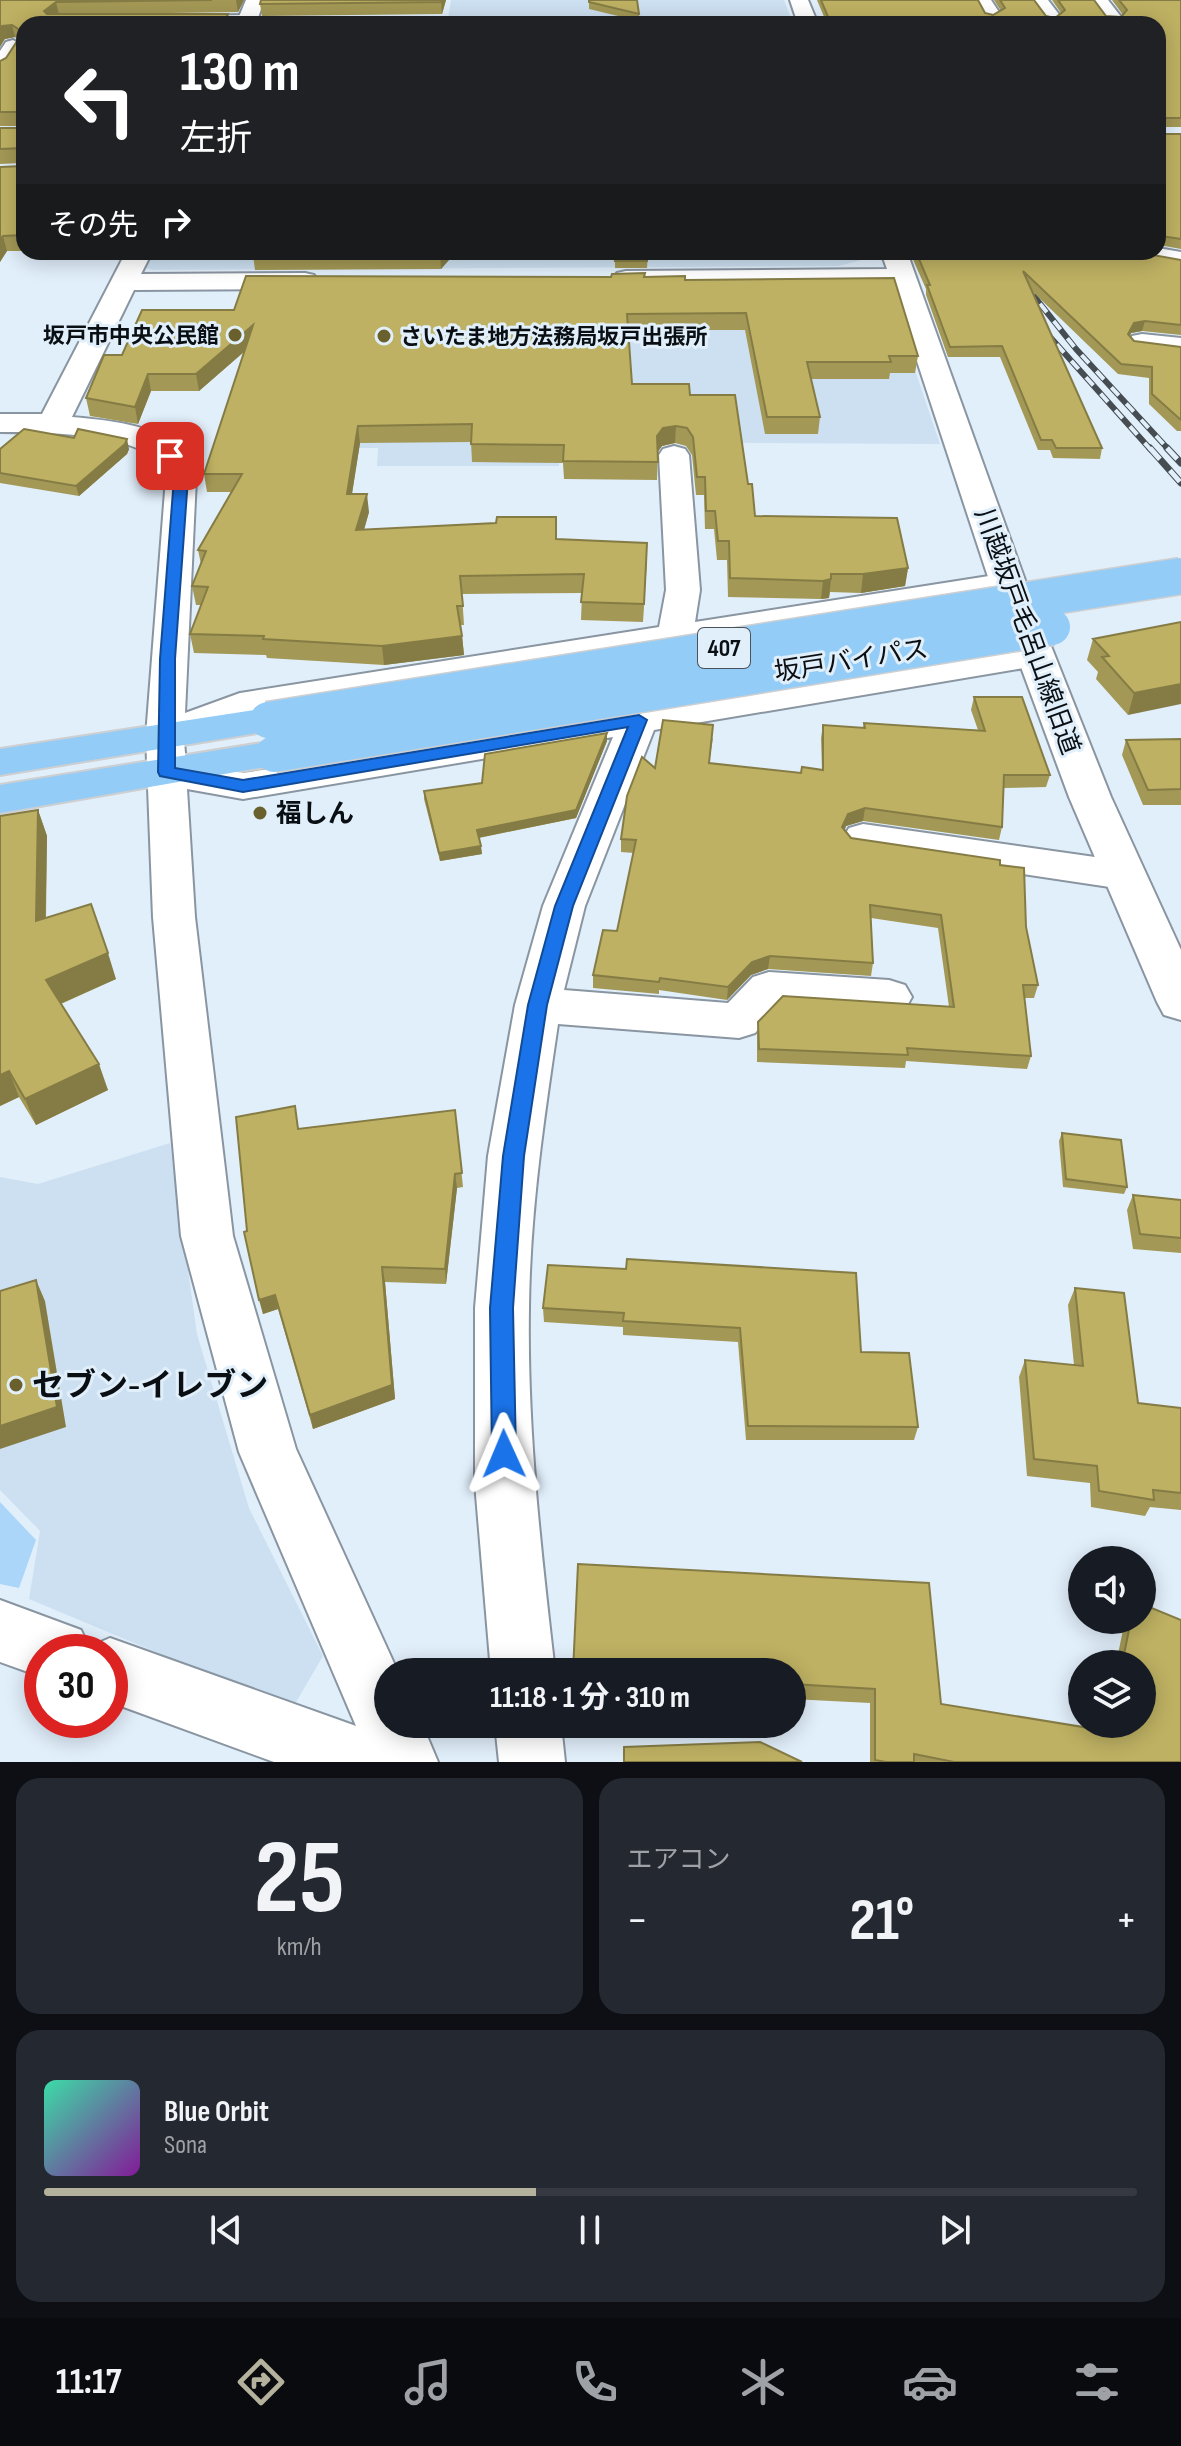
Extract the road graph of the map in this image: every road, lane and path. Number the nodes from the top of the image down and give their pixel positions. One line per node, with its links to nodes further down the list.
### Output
1 (1039, 0): 3 (street)
2 (1099, 0): 4 (street)
3 (1051, 16)
4 (1111, 16)
5 (12, 46): 6 (street)
6 (0, 66)
7 (136, 260): 11 (street)
8 (899, 265): 9 (street); 19 (street, 川越坂戸毛呂山線旧道)
9 (594, 279)
10 (339, 281): 11 (street)
11 (126, 282): 15 (street)
12 (1142, 342): 13 (street)
13 (1181, 346)
14 (0, 423): 15 (street)
15 (53, 424): 17 (street)
16 (674, 455): 21 (street)
17 (181, 478): 25 (street)
18 (1181, 576): 24 (highway, 坂戸バイパス / 407, bridge)
19 (1008, 583): 21 (street); 22 (street, 川越坂戸毛呂山線旧道)
20 (1181, 606): 24 (highway, 坂戸バイパス / 407, bridge)
21 (675, 634): 25 (street)
22 (1036, 655): 23 (street); 29 (street, 川越坂戸毛呂山線旧道)
23 (639, 720): 25 (street); 32 (street)
24 (271, 737): 25 (highway, 坂戸バイパス / 407)
25 (166, 754): 26 (highway, 坂戸バイパス / 407); 27 (highway, 坂戸バイパス / 407); 38 (street)
26 (0, 762)
27 (0, 799)
28 (863, 838): 29 (street)
29 (1123, 875): 31 (street, 川越坂戸毛呂山線旧道)
30 (889, 997): 32 (street)
31 (1181, 1002)
32 (538, 1005): 35 (street)
33 (0, 1631): 34 (street)
34 (24, 1640)
35 (522, 1658)
36 (128, 1677): 38 (street)
37 (529, 1738): 39 (street)
38 (400, 1752)
39 (532, 1762)

